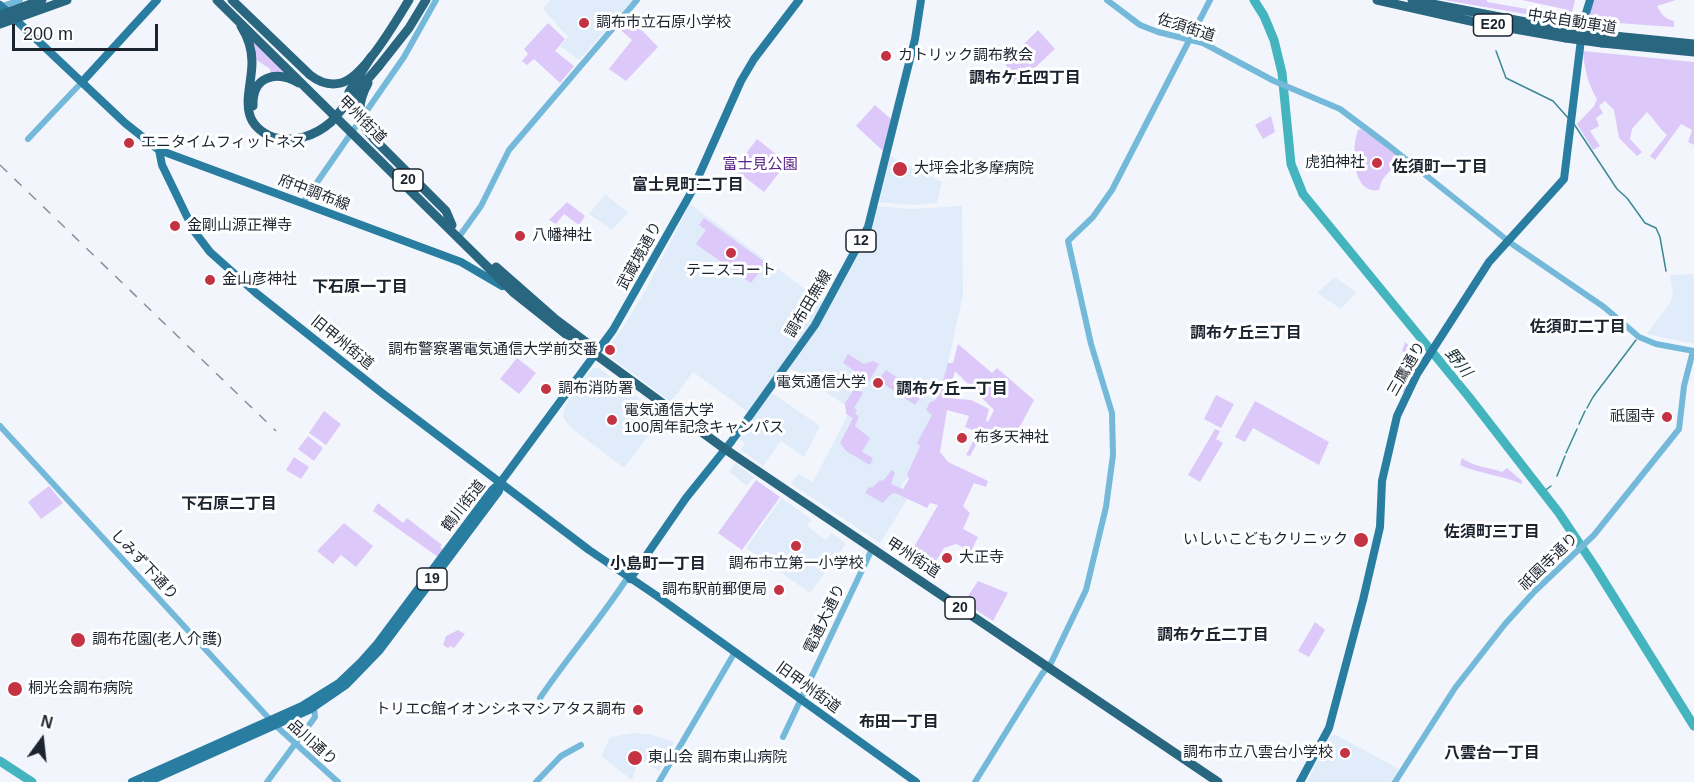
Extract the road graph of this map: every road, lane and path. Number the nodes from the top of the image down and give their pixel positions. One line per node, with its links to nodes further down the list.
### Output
1 (20, 0): 21 (street)
2 (42, 0): 21 (highway, bridge)
3 (67, 0): 23 (highway, bridge)
4 (157, 0): 31 (main road)
5 (218, 0): 22 (highway, 甲州街道 / 20)
6 (226, 0): 33 (highway, 甲州街道 / 20)
7 (232, 0): 29 (highway, bridge)
8 (419, 0): 27 (highway)
9 (426, 0): 27 (highway)
10 (436, 0): 33 (street)
11 (637, 0): 39 (street)
12 (799, 0): 45 (main road, 武蔵境通り)
13 (921, 0): 47 (main road, 調布田無線 / 12)
14 (1107, 0): 24 (street, 佐須街道)
15 (1210, 0): 24 (street)
16 (1377, 0): 20 (highway, 中央自動車道 / E20)
17 (1412, 0): 20 (highway, 中央自動車道 / E20)
18 (1590, 0): 40 (main road, 三鷹通り)
19 (406, 3): 29 (highway)
20 (1425, 7): 25 (highway, 中央自動車道 / E20, bridge)
21 (0, 8): 31 (main road)
22 (233, 14): 32 (highway, 甲州街道 / 20); 34 (highway)
23 (0, 24)
24 (1188, 39): 40 (street, 佐須街道); 52 (street)
25 (1603, 39): 26 (highway, 中央自動車道 / E20); 28 (highway, 中央自動車道 / E20)
26 (1694, 44)
27 (390, 51): 30 (highway)
28 (1694, 52)
29 (371, 57): 34 (highway, bridge)
30 (379, 66): 34 (highway, bridge); 38 (highway, bridge)
31 (82, 82): 35 (street); 36 (main road)
32 (326, 106): 33 (highway, 甲州街道 / 20); 34 (highway)
33 (354, 130): 37 (street); 38 (highway, 甲州街道 / 20); 41 (highway, 甲州街道 / 20)
34 (273, 134)
35 (28, 139)
36 (159, 150): 37 (main road, 府中調布線); 48 (main road, 旧甲州街道)
37 (302, 204): 42 (main road, 府中調布線)
38 (452, 225): 39 (highway, 甲州街道 / 20)
39 (461, 234): 45 (highway, 甲州街道 / 20)
40 (1507, 240): 44 (street, 佐須街道); 69 (main road, 三鷹通り)
41 (472, 251): 42 (main road); 43 (highway, 甲州街道 / 20)
42 (460, 262): 43 (main road, 府中調布線)
43 (514, 293): 45 (highway, 甲州街道 / 20)
44 (1693, 351): 70 (street, 祇園寺通り)
45 (595, 354): 47 (highway, 甲州街道 / 20); 48 (main road, 武蔵境通り / 19)
46 (0, 426): 56 (street, しみず下通り)
47 (725, 449): 49 (highway, 甲州街道 / 20); 50 (main road, 調布田無線 / 12)
48 (500, 483): 50 (main road, 旧甲州街道); 55 (main road, 鶴川街道 / 19); 56 (main road, 鶴川街道 / 19)
49 (872, 549): 52 (highway, 甲州街道 / 20); 54 (street, 電通大通り)
50 (630, 579): 51 (main road, 旧甲州街道); 53 (street)
51 (739, 655): 54 (main road, 旧甲州街道); 65 (street)
52 (1047, 668): 67 (street); 68 (highway, 甲州街道 / 20)
53 (540, 698)
54 (800, 700): 57 (street, 電通大通り); 66 (main road, 旧甲州街道)
55 (314, 707): 56 (main road, 鶴川街道 / 19); 58 (street)
56 (273, 723): 58 (street, 品川通り); 61 (main road, 鶴川街道 / 19); 62 (main road, 鶴川街道 / 19)
57 (783, 737)
58 (296, 744): 63 (street); 64 (street, 品川通り)
59 (581, 744): 60 (street)
60 (538, 781)
61 (132, 782)
62 (148, 782)
63 (267, 782)
64 (338, 782)
65 (659, 782)
66 (916, 782)
67 (975, 782)
68 (1218, 782)
69 (1300, 782)
70 (1395, 782)

